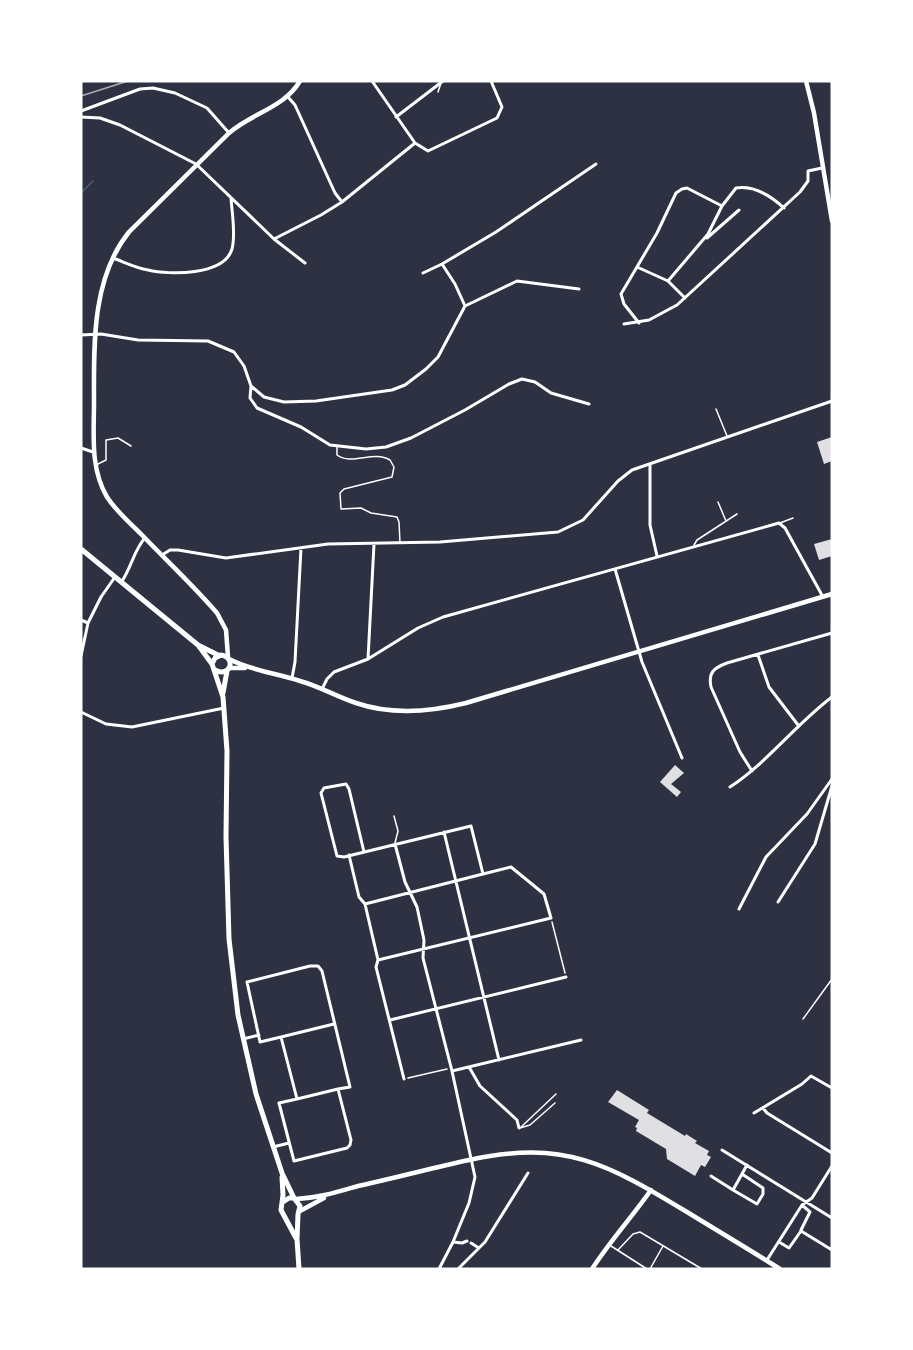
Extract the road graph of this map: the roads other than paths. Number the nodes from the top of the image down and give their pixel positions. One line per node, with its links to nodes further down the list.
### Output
1 (300, 81): 7 (street)
2 (372, 81): 10 (street)
3 (491, 81): 12 (street)
4 (806, 81): 15 (street)
5 (442, 82): 6 (lane); 10 (street)
6 (438, 92)
7 (288, 97): 11 (street); 17 (street)
8 (81, 111): 11 (street)
9 (81, 117): 13 (street)
10 (396, 117): 12 (street)
11 (229, 133): 13 (street)
12 (415, 143): 17 (street)
13 (196, 164): 16 (street); 24 (street)
14 (596, 164): 26 (street)
15 (822, 168): 19 (street); 21 (street)
16 (231, 198): 22 (street); 24 (street)
17 (342, 202): 22 (street)
18 (722, 206): 19 (street); 23 (street); 27 (street)
19 (784, 208): 31 (street)
20 (740, 210): 23 (street)
21 (832, 221)
22 (274, 239): 25 (street)
23 (705, 239): 29 (street)
24 (113, 258): 35 (street)
25 (305, 263)
26 (442, 264): 28 (street); 32 (street)
27 (636, 267): 29 (street); 33 (street)
28 (423, 273)
29 (668, 281): 31 (street)
30 (579, 289): 32 (street)
31 (685, 298): 33 (street)
32 (465, 306): 37 (street)
33 (639, 323): 34 (street)
34 (624, 324)
35 (95, 333): 36 (street); 37 (street); 45 (street)
36 (81, 335)
37 (252, 386): 43 (street)
38 (832, 401): 41 (street)
39 (589, 404): 43 (street)
40 (716, 409): 41 (lane)
41 (727, 437): 46 (street)
42 (131, 446): 47 (lane)
43 (337, 447): 55 (lane)
44 (81, 448): 45 (street)
45 (94, 452): 47 (street)
46 (650, 464): 55 (street); 60 (street)
47 (95, 465): 53 (street)
48 (718, 502): 51 (lane)
49 (737, 514): 51 (lane)
50 (793, 518): 52 (lane)
51 (726, 521): 56 (lane)
52 (779, 523): 56 (street); 65 (street)
53 (145, 538): 59 (street); 63 (street)
54 (374, 544): 55 (street); 57 (street); 76 (street)
55 (400, 544)
56 (694, 546): 60 (street)
57 (301, 548): 59 (street); 80 (street)
58 (81, 549): 62 (main road)
59 (161, 555): 69 (street)
60 (657, 556): 61 (street)
61 (615, 569): 71 (street); 76 (street)
62 (115, 577): 63 (main road); 67 (street)
63 (122, 582): 70 (main road)
64 (832, 594): 65 (street)
65 (823, 597): 71 (street)
66 (81, 620): 67 (street)
67 (88, 623): 74 (street)
68 (832, 633): 73 (street)
69 (227, 639): 72 (street); 75 (street)
70 (198, 645): 72 (main road); 77 (main road)
71 (639, 651): 81 (street); 87 (street)
72 (219, 655): 75 (main road); 77 (main road)
73 (758, 655): 86 (street); 88 (street)
74 (81, 656)
75 (229, 658): 78 (street); 79 (main road)
76 (368, 659): 81 (street)
77 (214, 667): 79 (main road); 82 (main road)
78 (247, 668): 79 (street); 80 (street)
79 (228, 670): 82 (main road)
80 (292, 678): 81 (street)
81 (322, 689)
82 (223, 697): 84 (main road)
83 (832, 697): 86 (street)
84 (224, 708): 85 (street); 115 (main road)
85 (81, 712)
86 (798, 725): 88 (street)
87 (682, 758)
88 (752, 771): 91 (street)
89 (832, 779): 102 (street)
90 (832, 786): 100 (street)
91 (730, 787)
92 (394, 816): 94 (lane)
93 (444, 832): 94 (street); 97 (street); 98 (street)
94 (395, 844): 95 (street); 99 (street)
95 (364, 852): 96 (street); 96 (street)
96 (349, 855): 101 (street)
97 (483, 874): 98 (street); 103 (street)
98 (456, 881): 99 (street); 103 (street)
99 (409, 893): 101 (street); 104 (street)
100 (778, 902)
101 (364, 904): 105 (street)
102 (739, 909)
103 (469, 938): 104 (street); 108 (street)
104 (423, 949): 105 (street); 109 (street)
105 (378, 960): 111 (street)
106 (566, 977): 108 (street)
107 (832, 979): 110 (lane)
108 (484, 997): 109 (street); 117 (street)
109 (436, 1009): 111 (street); 119 (street)
110 (803, 1019)
111 (390, 1020): 120 (street)
112 (334, 1023): 113 (street); 114 (street); 122 (street)
113 (258, 1035): 114 (street); 115 (street)
114 (281, 1037): 124 (street)
115 (242, 1039): 130 (main road)
116 (581, 1040): 117 (street)
117 (499, 1060): 118 (street)
118 (469, 1067): 119 (street); 128 (street)
119 (451, 1070): 133 (street)
120 (404, 1079)
121 (832, 1088): 126 (street)
122 (338, 1089): 124 (street); 129 (street)
123 (556, 1094): 128 (lane)
124 (297, 1099): 129 (street)
125 (555, 1103): 128 (lane)
126 (763, 1108): 127 (street); 132 (street)
127 (754, 1113)
128 (519, 1128)
129 (289, 1143): 130 (street)
130 (273, 1147): 136 (main road)
131 (722, 1150): 134 (street)
132 (832, 1153)
133 (471, 1159): 140 (street); 142 (street); 152 (street)
134 (747, 1165): 138 (street); 145 (street)
135 (832, 1166): 145 (street)
136 (282, 1173): 143 (main road); 144 (main road)
137 (528, 1173): 156 (street)
138 (742, 1174): 141 (street); 141 (street)
139 (711, 1176): 141 (street)
140 (651, 1190): 154 (street); 159 (street)
141 (734, 1190)
142 (328, 1196): 143 (street); 147 (street)
143 (295, 1199): 144 (main road); 147 (main road)
144 (283, 1202): 148 (main road)
145 (806, 1202): 146 (street); 149 (street)
146 (802, 1205): 150 (street); 153 (street)
147 (299, 1212): 148 (main road); 151 (main road)
148 (286, 1216): 151 (main road)
149 (832, 1218)
150 (801, 1231): 153 (street); 158 (street)
151 (297, 1239): 160 (main road)
152 (453, 1242): 156 (street); 161 (street)
153 (779, 1242): 159 (street)
154 (608, 1244): 157 (lane); 163 (street)
155 (664, 1245): 157 (lane); 164 (lane); 165 (lane)
156 (479, 1248): 162 (street)
157 (618, 1250): 164 (lane)
158 (832, 1250)
159 (767, 1260): 166 (street)
160 (299, 1269)
161 (439, 1269)
162 (458, 1269)
163 (592, 1269)
164 (648, 1269)
165 (702, 1269)
166 (780, 1269)

